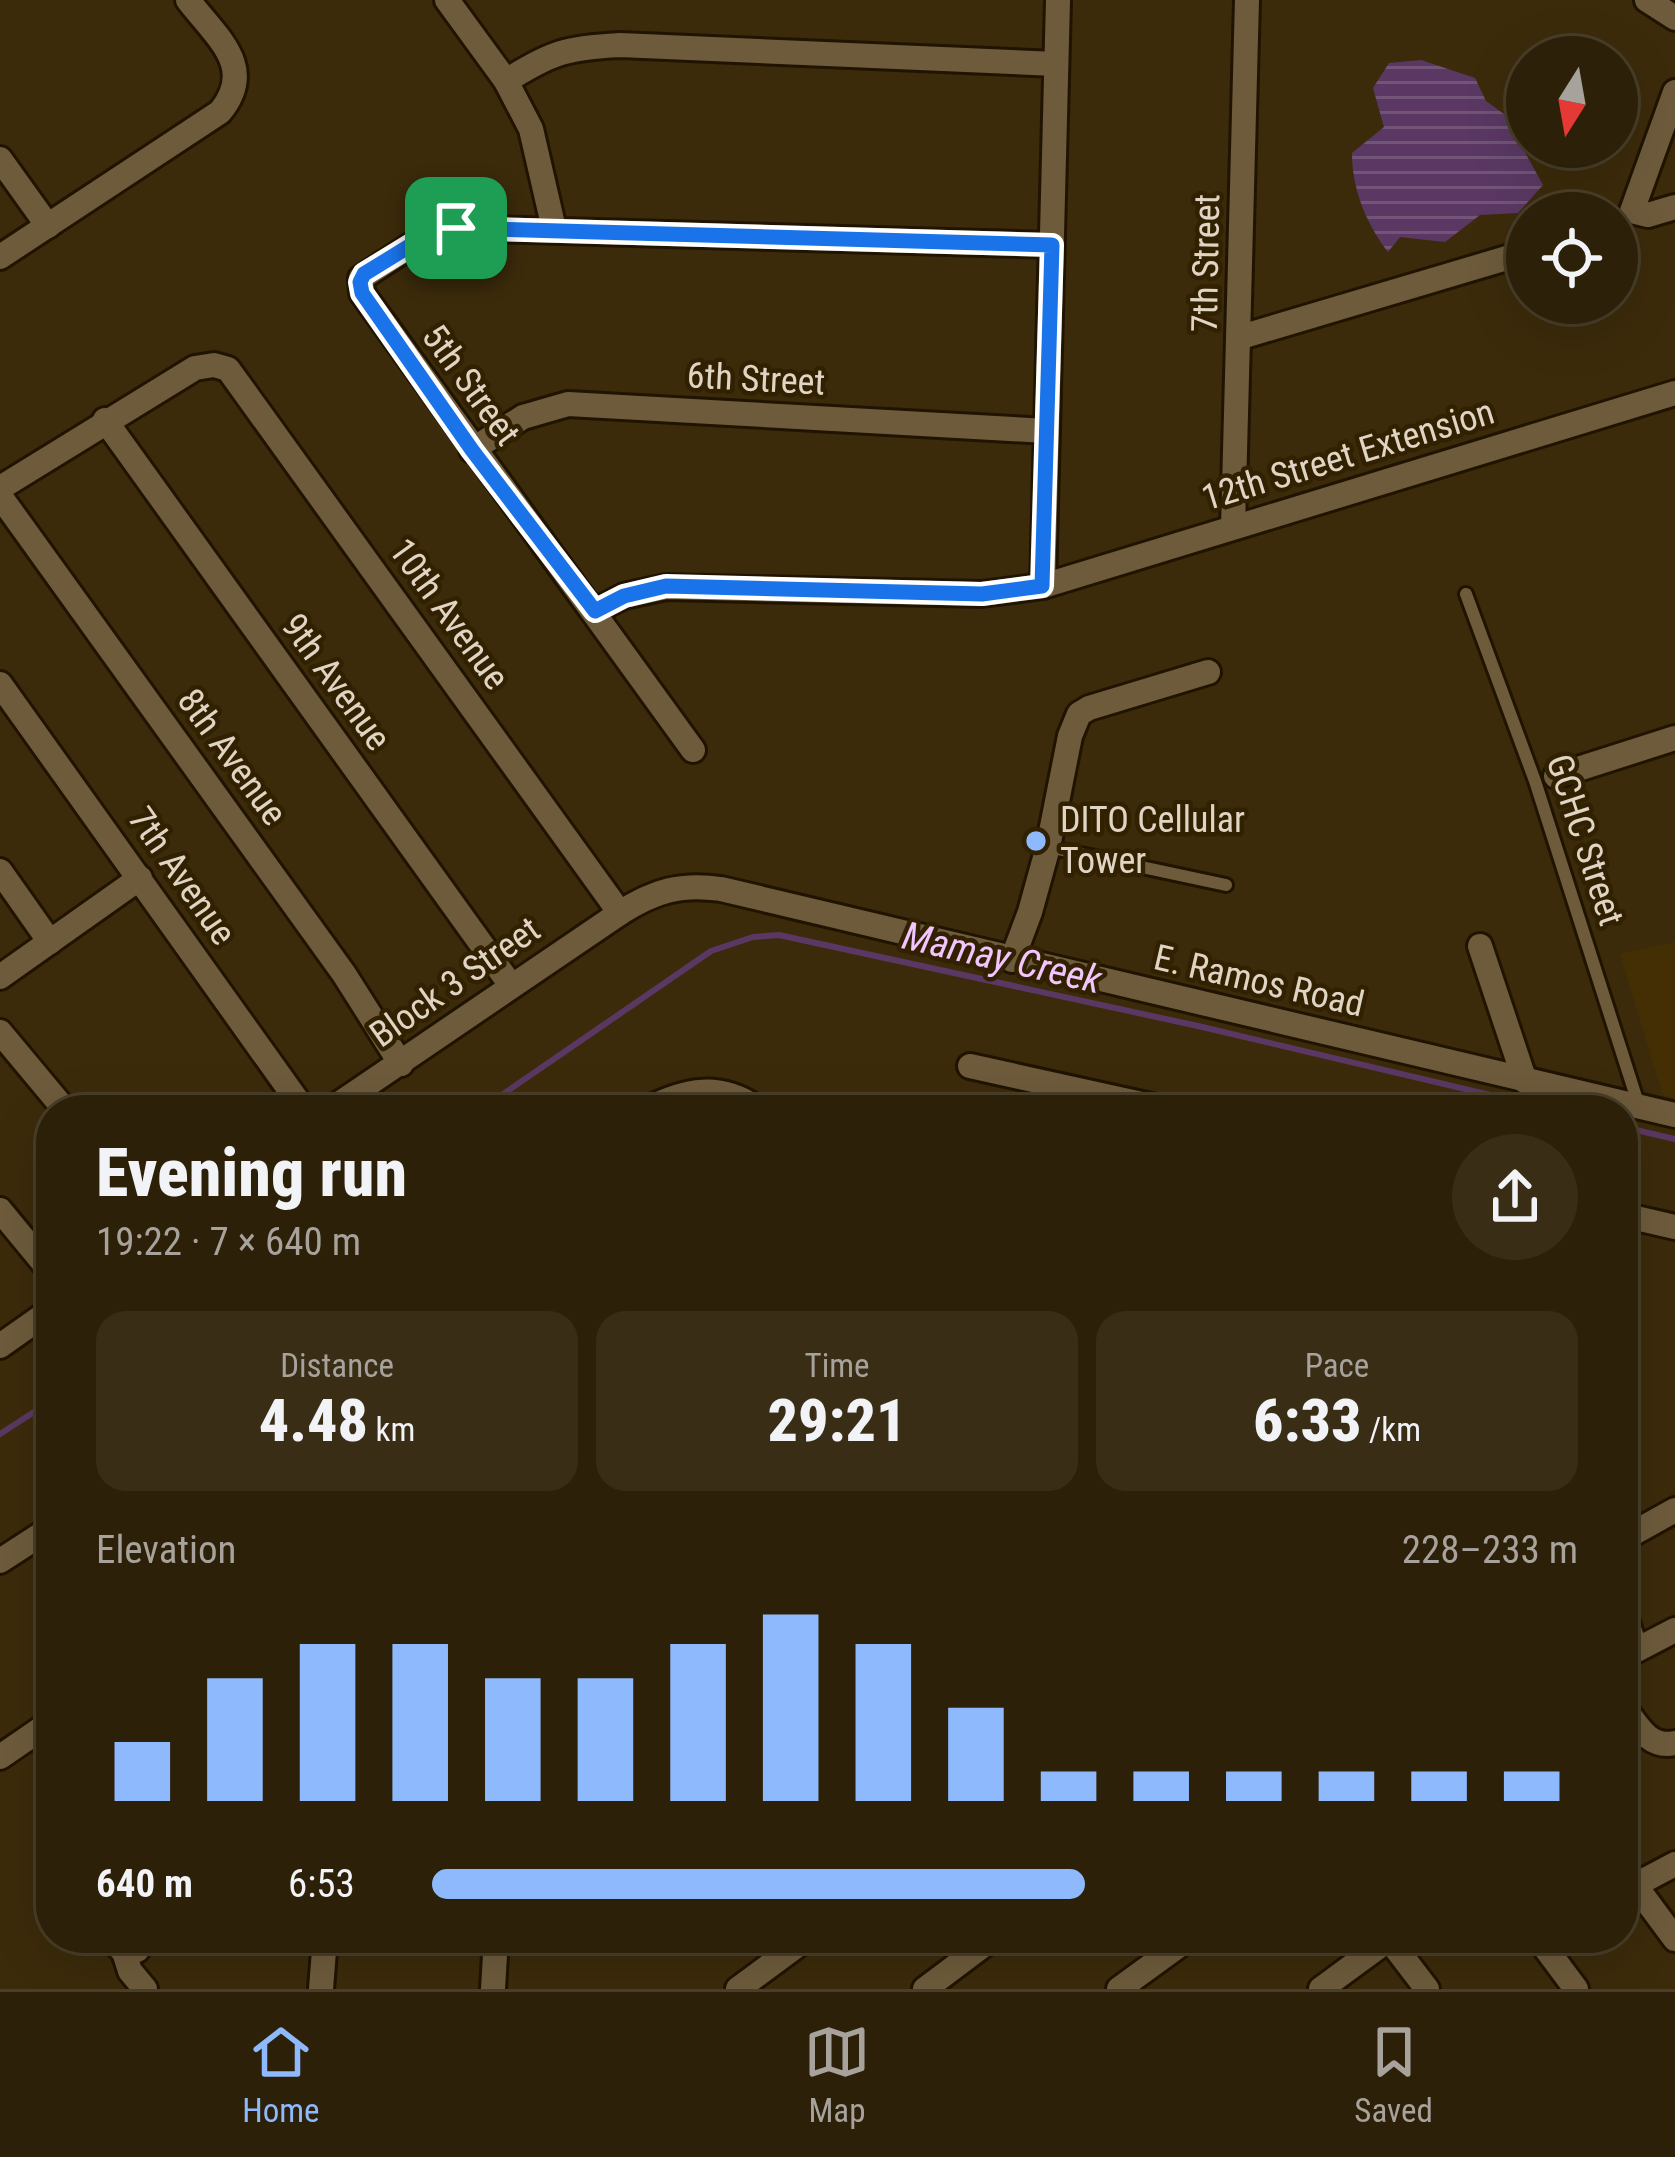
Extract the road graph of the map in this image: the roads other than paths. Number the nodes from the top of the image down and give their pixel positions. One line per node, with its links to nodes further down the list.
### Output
1 (188, 0): 14 (street)
2 (447, 0): 8 (street)
3 (1058, 0): 7 (street)
4 (1247, 0): 19 (street, 7th Street)
5 (1647, 0): 6 (street)
6 (1675, 18)
7 (1056, 64): 8 (street); 16 (street)
8 (506, 81): 15 (street)
9 (1675, 92): 11 (street)
10 (0, 158): 14 (street)
11 (1638, 195)
12 (1675, 207): 13 (street)
13 (1638, 215)
14 (48, 226): 17 (street)
15 (554, 229): 16 (street, 5th Street); 23 (street, 5th Street)
16 (1052, 245): 22 (street)
17 (0, 257)
18 (1506, 258): 19 (street)
19 (1241, 337): 25 (street, 7th Street)
20 (1675, 394): 25 (street, 12th Street Extension)
21 (105, 421): 24 (street); 38 (street, 10th Avenue); 43 (street, 9th Avenue)
22 (1047, 430): 23 (street, 6th Street); 26 (street)
23 (472, 450): 28 (street, 5th Street)
24 (0, 492): 45 (street, 8th Avenue)
25 (1233, 527): 26 (street, 12th Street Extension)
26 (1042, 586): 28 (street)
27 (1466, 594): 33 (lane, GCHC Street)
28 (595, 611): 32 (street, 5th Street)
29 (1208, 672): 34 (street)
30 (0, 684): 36 (street, 7th Avenue)
31 (1675, 738): 33 (street)
32 (693, 750)
33 (1545, 779): 55 (lane, GCHC Street)
34 (1048, 847): 37 (lane); 41 (street)
35 (0, 871): 39 (street)
36 (140, 878): 39 (street); 49 (street, 7th Avenue)
37 (1226, 885)
38 (620, 913): 41 (street, E. Ramos Road); 43 (street, Block 3 Street)
39 (50, 942): 42 (street)
40 (1480, 946): 47 (street)
41 (1012, 960): 47 (street, E. Ramos Road)
42 (0, 977)
43 (511, 984): 45 (street, Block 3 Street)
44 (0, 1033): 48 (street)
45 (401, 1064): 50 (street, Block 3 Street)
46 (970, 1066): 53 (street)
47 (1525, 1081): 54 (street, E. Ramos Road)
48 (52, 1095)
49 (293, 1095)
50 (353, 1095)
51 (680, 1095): 52 (street)
52 (731, 1095)
53 (1101, 1095)
54 (1587, 1095)
55 (1637, 1095)
56 (1638, 1100): 57 (lane, GCHC Street)
57 (1640, 1107): 58 (street, E. Ramos Road)
58 (1675, 1115)
59 (0, 1210): 62 (street)
60 (1638, 1218): 61 (street)
61 (1675, 1227)
62 (36, 1253)
63 (36, 1321): 64 (street)
64 (0, 1346)
65 (1675, 1510): 66 (street)
66 (1638, 1530)
67 (36, 1538): 68 (street)
68 (0, 1561)
69 (1675, 1630): 70 (street)
70 (1638, 1649)
71 (1638, 1725): 73 (street)
72 (36, 1732): 74 (street)
73 (1675, 1743)
74 (0, 1757)
75 (1675, 1864): 76 (street)
76 (1638, 1878)
77 (1638, 1895): 78 (street)
78 (1675, 1939)
79 (128, 1953): 88 (street)
80 (324, 1953): 89 (street)
81 (495, 1953): 90 (street)
82 (787, 1953): 91 (street)
83 (973, 1953): 92 (street)
84 (1168, 1953): 93 (street)
85 (1369, 1953): 94 (street)
86 (1399, 1953): 95 (street)
87 (1549, 1953): 96 (street)
88 (145, 1989)
89 (321, 1989)
90 (493, 1989)
91 (738, 1989)
92 (925, 1989)
93 (1119, 1989)
94 (1321, 1989)
95 (1427, 1989)
96 (1576, 1989)

